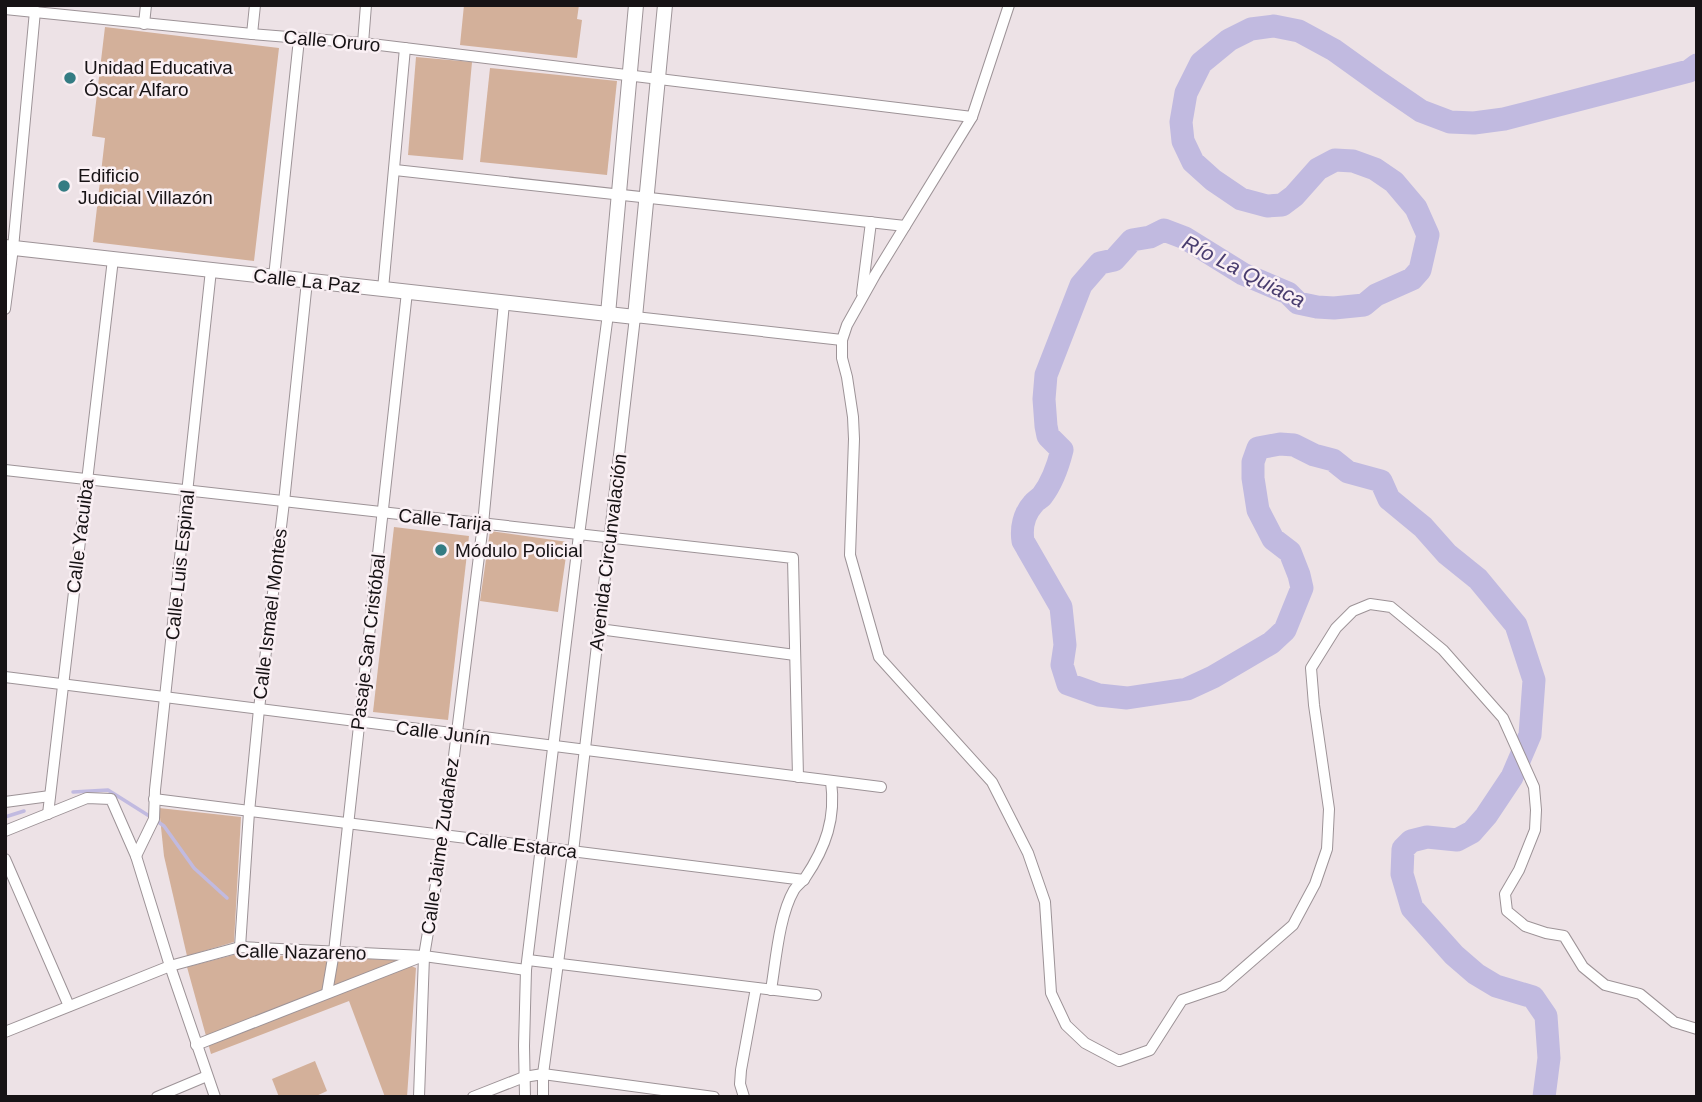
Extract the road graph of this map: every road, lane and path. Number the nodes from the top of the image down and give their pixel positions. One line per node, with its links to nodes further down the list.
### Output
1 (146, 5): 9 (street)
2 (255, 5): 10 (street)
3 (366, 5): 12 (street)
4 (636, 5): 14 (street, Avenida Circunvalación)
5 (664, 5): 15 (street, Avenida Circunvalación)
6 (1009, 5): 16 (street)
7 (5, 9): 8 (street, Calle Oruro)
8 (35, 11): 9 (street, Calle Oruro); 22 (street)
9 (144, 24): 10 (street, Calle Oruro)
10 (252, 34): 11 (street, Calle Oruro)
11 (299, 39): 12 (street, Calle Oruro); 25 (street)
12 (363, 43): 13 (street, Calle Oruro)
13 (405, 48): 14 (street, Calle Oruro); 17 (street)
14 (629, 75): 15 (street, Calle Oruro); 18 (street, Avenida Circunvalación)
15 (657, 79): 16 (street, Calle Oruro); 19 (street, Avenida Circunvalación)
16 (972, 117): 21 (street)
17 (395, 170): 18 (street); 27 (street)
18 (619, 194): 19 (street); 32 (street, Avenida Circunvalación)
19 (647, 197): 20 (street); 33 (street, Avenida Circunvalación)
20 (871, 222): 21 (street); 30 (street)
21 (905, 226): 30 (street)
22 (9, 247): 23 (street, Calle La Paz); 31 (street)
23 (113, 259): 24 (street, Calle La Paz); 36 (street, Calle Yacuiba)
24 (211, 270): 25 (street, Calle La Paz); 37 (street, Calle Luis Espinal)
25 (274, 277): 26 (street, Calle La Paz)
26 (307, 281): 27 (street, Calle La Paz); 38 (street, Calle Ismael Montes)
27 (383, 289): 28 (street, Calle La Paz)
28 (407, 292): 29 (street, Calle La Paz); 39 (street, Pasaje San Cristóbal)
29 (504, 303): 32 (street, Calle La Paz); 40 (street, Calle Jaime Zudañez)
30 (861, 303): 34 (street)
31 (5, 309)
32 (608, 314): 33 (street, Calle La Paz); 41 (street, Avenida Circunvalación)
33 (635, 317): 34 (street); 42 (street, Avenida Circunvalación)
34 (842, 340): 80 (street)
35 (5, 470): 36 (street, Calle Tarija)
36 (87, 480): 37 (street, Calle Tarija); 46 (street, Calle Yacuiba)
37 (188, 491): 38 (street, Calle Tarija); 47 (street, Calle Luis Espinal)
38 (284, 502): 39 (street, Calle Tarija); 48 (street, Calle Ismael Montes)
39 (383, 513): 40 (street, Calle Tarija); 49 (street, Pasaje San Cristóbal)
40 (483, 524): 41 (street, Calle Tarija); 50 (street, Calle Jaime Zudañez)
41 (579, 535): 42 (street, Calle Tarija); 51 (street, Avenida Circunvalación)
42 (610, 538): 43 (street, Avenida Circunvalación); 44 (street, Calle Tarija)
43 (599, 629): 44 (street); 52 (street, Avenida Circunvalación)
44 (795, 655): 53 (street, Calle Tarija)
45 (5, 677): 46 (street, Calle Junín)
46 (63, 685): 47 (street, Calle Junín); 56 (street, Calle Yacuiba)
47 (165, 698): 48 (street, Calle Junín); 57 (street, Calle Luis Espinal)
48 (259, 709): 49 (street, Calle Junín); 59 (street, Calle Ismael Montes)
49 (359, 722): 50 (street, Calle Junín); 61 (street, Pasaje San Cristóbal)
50 (457, 734): 51 (street, Calle Junín); 63 (street, Calle Jaime Zudañez)
51 (553, 746): 52 (street, Calle Junín); 64 (street, Avenida Circunvalación)
52 (585, 750): 53 (street, Calle Junín); 65 (street, Avenida Circunvalación)
53 (798, 777): 54 (street, Calle Junín)
54 (831, 781): 55 (street, Calle Junín); 68 (street)
55 (881, 787)
56 (50, 796): 58 (street); 60 (street, Calle Yacuiba)
57 (155, 799): 59 (street, Calle Estarca); 66 (street, Calle Luis Espinal)
58 (5, 802)
59 (249, 812): 61 (street, Calle Estarca); 69 (street, Calle Ismael Montes)
60 (48, 814): 62 (street); 66 (street)
61 (348, 824): 63 (street, Calle Estarca); 70 (street, Pasaje San Cristóbal)
62 (5, 831)
63 (444, 836): 64 (street, Calle Estarca); 71 (street, Calle Jaime Zudañez)
64 (542, 848): 65 (street, Calle Estarca); 73 (street, Avenida Circunvalación)
65 (573, 852): 68 (street, Calle Estarca); 72 (street, Avenida Circunvalación)
66 (136, 856): 74 (street)
67 (5, 859): 79 (street)
68 (804, 880): 76 (street)
69 (240, 947): 70 (street, Calle Nazareno); 74 (street, Calle Nazareno)
70 (334, 952): 71 (street, Calle Nazareno); 77 (street, Pasaje San Cristóbal)
71 (424, 956): 73 (street, Calle Nazareno); 77 (street); 88 (street, Calle Jaime Zudañez)
72 (558, 963): 73 (street, Calle Nazareno); 75 (street, Calle Nazareno); 83 (street, Avenida Circunvalación)
73 (527, 965): 85 (street, Avenida Circunvalación)
74 (170, 966): 79 (street, Calle Nazareno); 82 (street)
75 (756, 988): 76 (street, Calle Nazareno); 93 (street)
76 (771, 990): 78 (street, Calle Nazareno)
77 (327, 993): 82 (street)
78 (816, 996)
79 (69, 1006): 81 (street, Calle Nazareno)
80 (1697, 1030)
81 (5, 1032)
82 (196, 1045): 84 (street)
83 (542, 1074): 85 (street); 91 (street, Avenida Circunvalación); 92 (street)
84 (207, 1076): 86 (street); 87 (street)
85 (524, 1077): 89 (street); 90 (street, Avenida Circunvalación)
86 (157, 1097)
87 (215, 1097)
88 (419, 1097)
89 (473, 1097)
90 (525, 1097)
91 (543, 1097)
92 (714, 1097)
93 (744, 1097)

